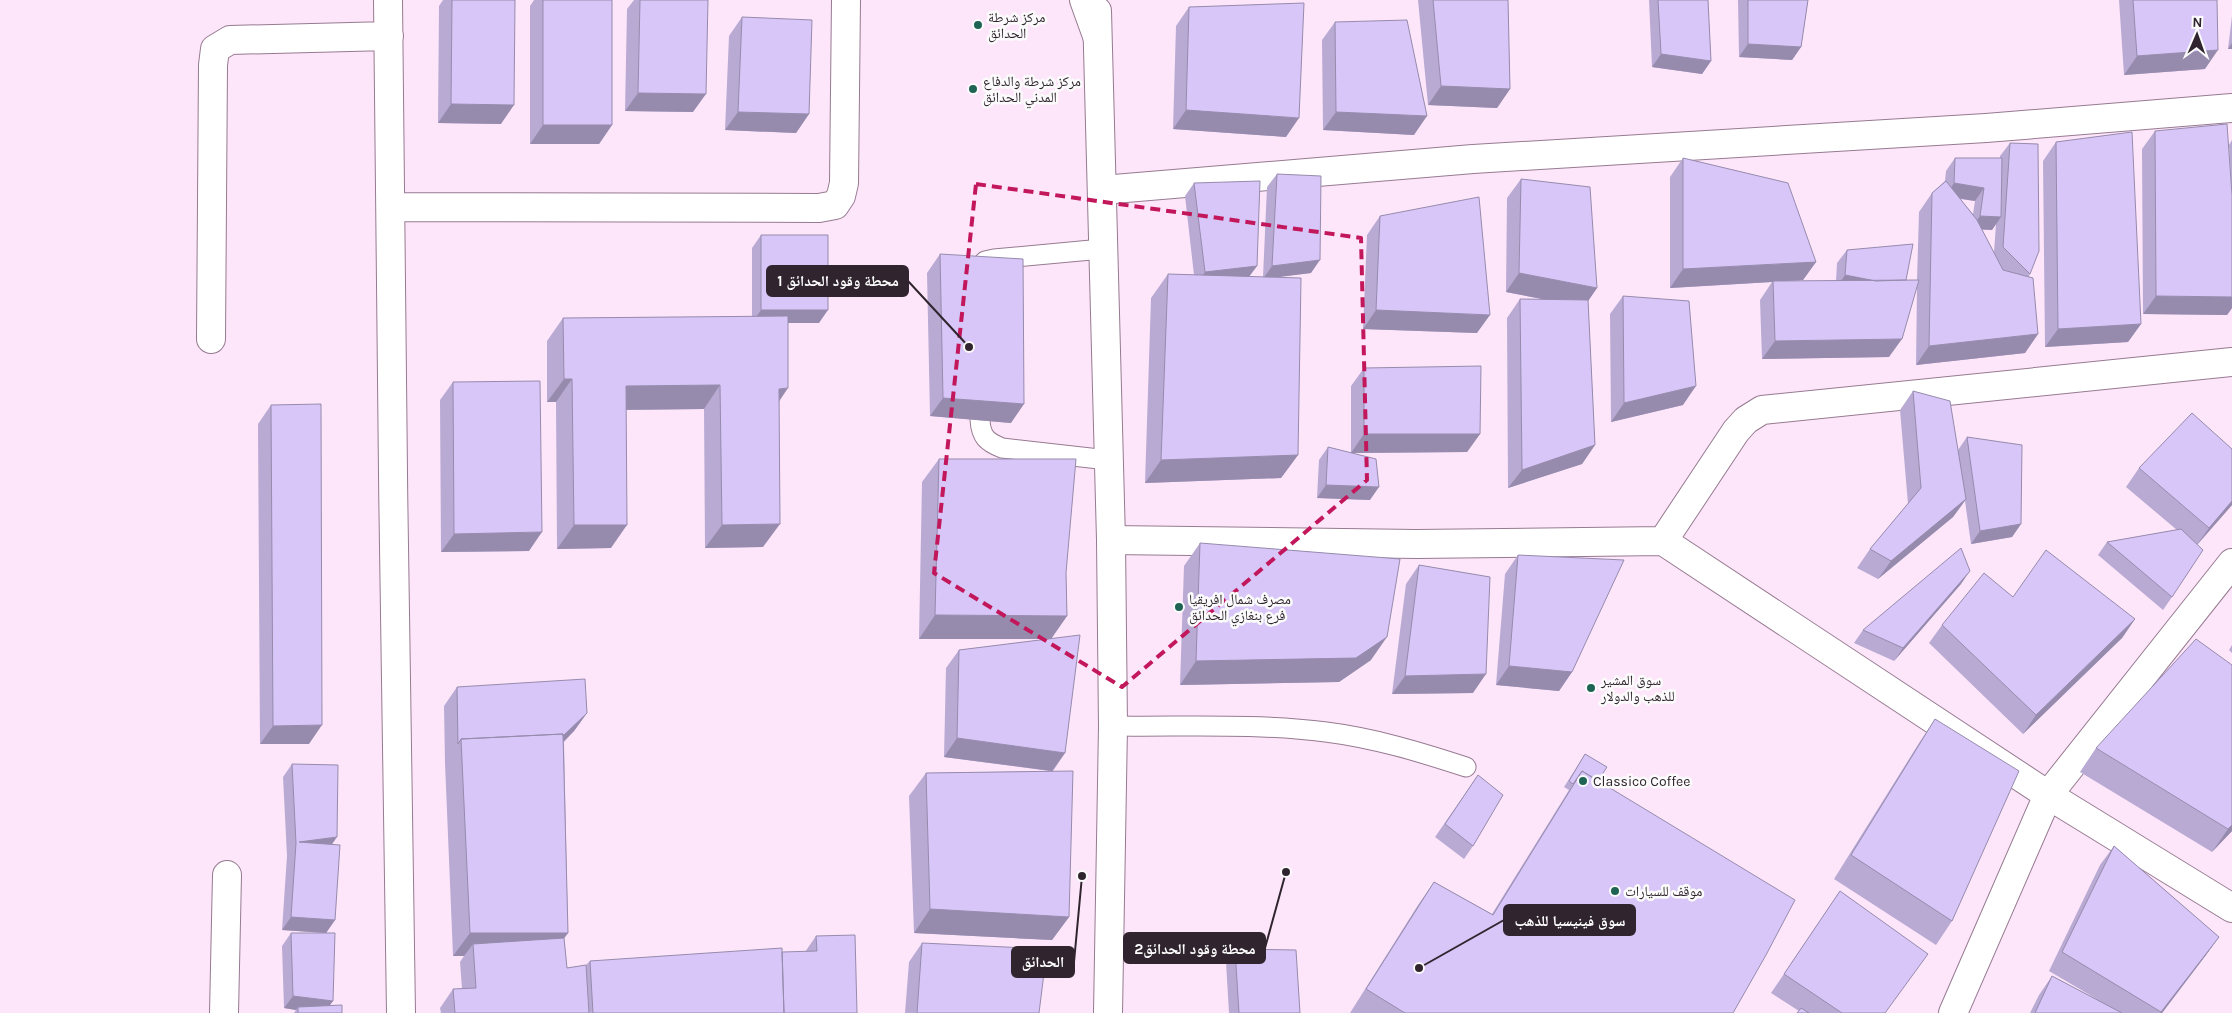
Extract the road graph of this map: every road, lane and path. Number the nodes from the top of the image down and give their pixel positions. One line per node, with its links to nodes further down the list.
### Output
1 (388, 0): 5 (street)
2 (846, 0): 9 (street)
3 (1084, 0): 6 (street)
4 (1097, 0): 6 (street)
5 (389, 36): 9 (street); 12 (street)
6 (1097, 36): 8 (street)
7 (2232, 108): 8 (street)
8 (1102, 190): 10 (street)
9 (391, 207): 25 (street)
10 (1102, 249): 11 (lane); 15 (street)
11 (980, 276)
12 (211, 339)
13 (2232, 362): 17 (street)
14 (980, 420): 15 (lane)
15 (1108, 460): 16 (street)
16 (1111, 540): 17 (street); 19 (street)
17 (1663, 541): 21 (street)
18 (2232, 564): 21 (street)
19 (1113, 726): 20 (lane); 26 (street)
20 (1466, 767)
21 (2048, 795): 23 (street); 27 (street)
22 (227, 875): 24 (street)
23 (2232, 908)
24 (224, 1013)
25 (401, 1013)
26 (1108, 1013)
27 (1953, 1013)

